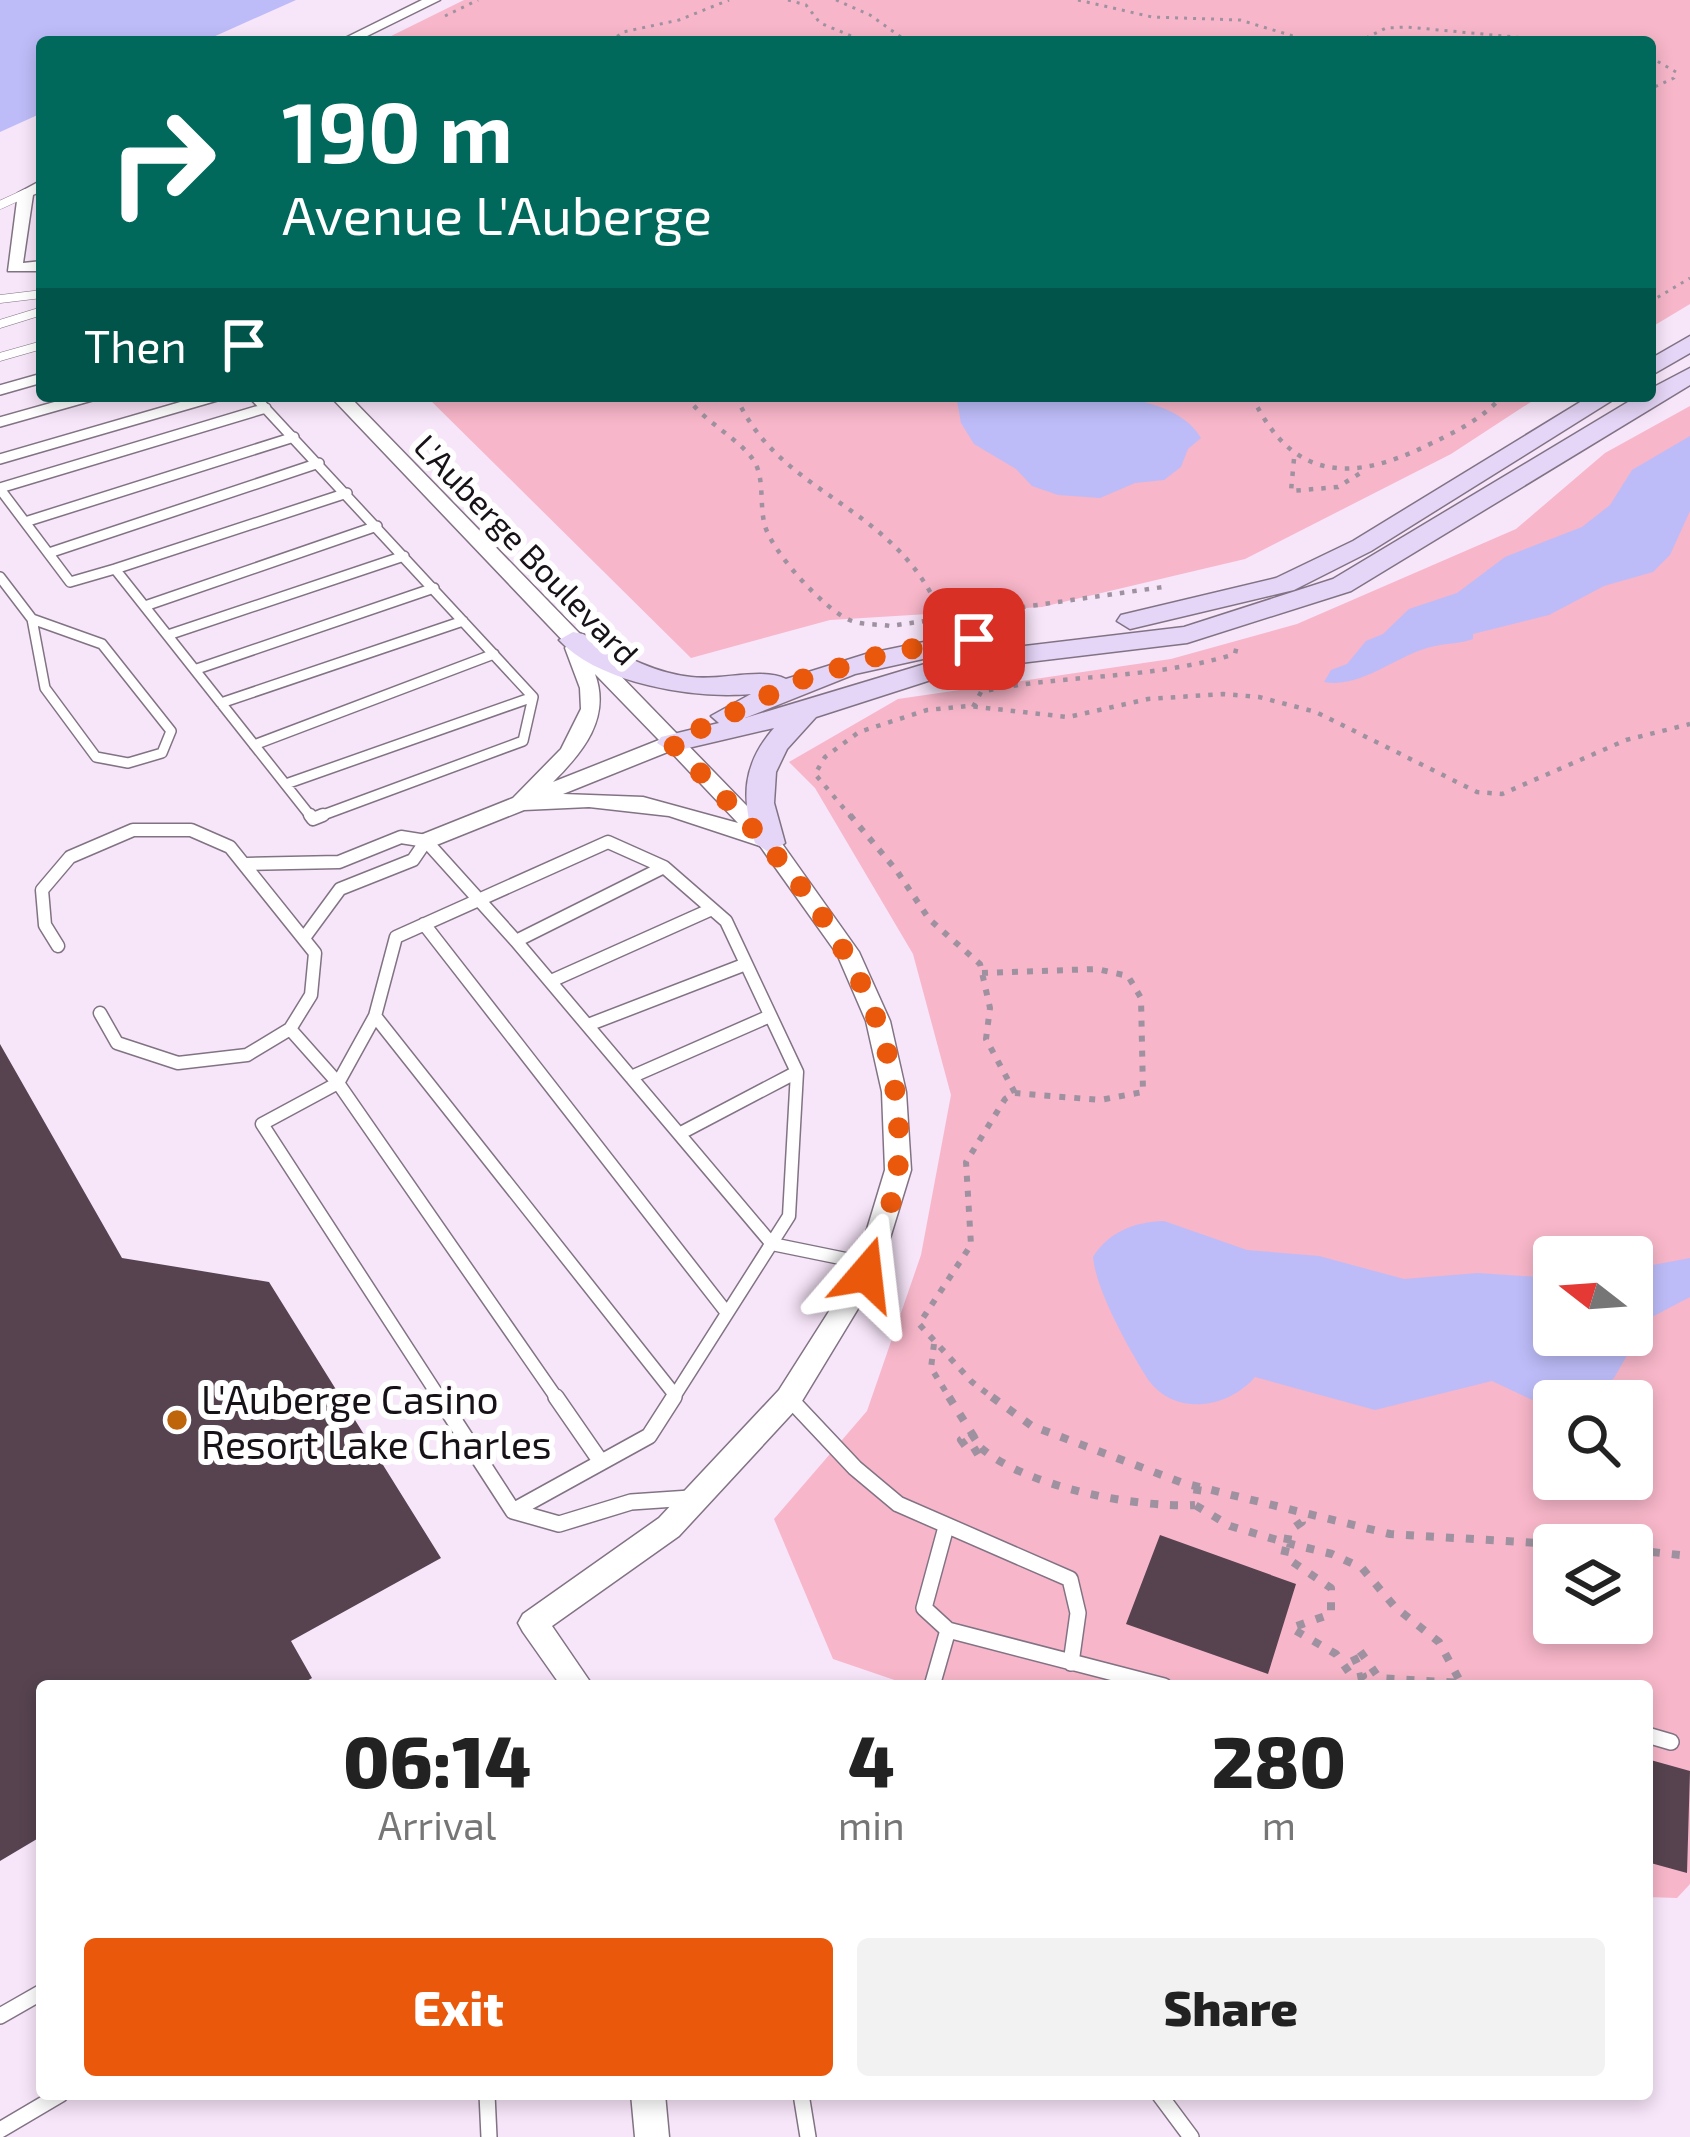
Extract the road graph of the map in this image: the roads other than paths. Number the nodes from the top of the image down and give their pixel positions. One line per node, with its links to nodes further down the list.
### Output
1 (433, 0): 2 (street)
2 (357, 36)
3 (34, 189): 4 (lane); 5 (street)
4 (0, 205)
5 (20, 230): 6 (street); 7 (street)
6 (36, 241)
7 (7, 270)
8 (36, 295): 9 (lane)
9 (0, 299)
10 (36, 313): 11 (lane)
11 (0, 324)
12 (1690, 343): 15 (street)
13 (36, 347): 14 (lane)
14 (0, 357)
15 (1656, 364)
16 (1690, 375): 19 (street)
17 (36, 381): 18 (lane)
18 (0, 390)
19 (1656, 396)
20 (71, 402): 27 (lane)
21 (197, 402): 29 (lane)
22 (260, 402): 26 (lane)
23 (345, 402): 45 (street, L'Auberge Boulevard)
24 (1597, 402): 41 (street)
25 (1645, 402): 41 (street)
26 (266, 408): 28 (lane); 31 (lane)
27 (0, 422)
28 (294, 437): 30 (lane); 33 (lane)
29 (0, 460)
30 (319, 463): 32 (lane); 35 (lane)
31 (0, 488): 33 (lane)
32 (347, 493): 34 (lane); 37 (lane)
33 (25, 522): 35 (lane)
34 (377, 526): 36 (lane); 40 (lane)
35 (49, 554): 37 (lane)
36 (404, 556): 39 (lane); 44 (lane)
37 (116, 569): 40 (lane)
38 (0, 577): 42 (lane)
39 (434, 589): 43 (lane); 47 (lane)
40 (145, 606): 44 (lane)
41 (1215, 615): 48 (street)
42 (32, 619): 42 (lane)
43 (463, 621): 46 (lane); 50 (lane)
44 (168, 635): 47 (lane)
45 (573, 640): 48 (street); 51 (street, L'Auberge Boulevard); 54 (street)
46 (494, 654): 49 (lane); 52 (lane)
47 (196, 669): 50 (lane)
48 (805, 694): 51 (street); 56 (street)
49 (532, 698): 53 (lane); 53 (lane)
50 (221, 703): 52 (lane)
51 (671, 743): 54 (street); 56 (street, L'Auberge Boulevard)
52 (254, 745): 53 (lane)
53 (286, 784)
54 (521, 802): 55 (street); 56 (street)
55 (426, 841): 57 (lane); 59 (lane); 62 (lane)
56 (770, 843): 77 (street, L'Auberge Boulevard)
57 (248, 864): 62 (lane); 64 (lane)
58 (664, 867): 59 (lane); 60 (lane); 63 (lane)
59 (480, 899): 61 (lane); 63 (lane)
60 (712, 909): 65 (lane); 66 (lane)
61 (424, 924): 68 (lane); 78 (lane)
62 (304, 938): 71 (lane)
63 (516, 941): 66 (lane)
64 (58, 946)
65 (746, 964): 69 (lane); 70 (lane)
66 (551, 981): 70 (lane)
67 (100, 1013): 71 (lane)
68 (375, 1016): 74 (lane); 79 (lane)
69 (770, 1016): 72 (lane); 73 (lane)
70 (588, 1025): 73 (lane)
71 (290, 1029): 74 (lane)
72 (796, 1072): 75 (lane); 76 (lane)
73 (631, 1077): 75 (lane)
74 (338, 1083): 81 (lane); 83 (lane)
75 (680, 1134): 76 (lane)
76 (772, 1244): 77 (lane); 78 (lane)
77 (870, 1264): 80 (street, L'Auberge Boulevard)
78 (728, 1312): 79 (lane)
79 (675, 1395): 81 (lane)
80 (789, 1398): 82 (street, L'Auberge Boulevard); 84 (lane)
81 (601, 1462): 83 (lane)
82 (697, 1497): 83 (lane); 87 (street, L'Auberge Boulevard)
83 (513, 1510)
84 (946, 1527): 85 (lane); 86 (lane)
85 (948, 1630): 86 (lane); 88 (lane)
86 (1071, 1663): 89 (lane)
87 (574, 1680)
88 (934, 1680)
89 (1140, 1680)
90 (1653, 1737): 91 (lane)
91 (1671, 1742)
92 (36, 1995): 93 (lane)
93 (0, 2016)
94 (51, 2100): 99 (lane)
95 (487, 2100): 100 (lane)
96 (649, 2100): 101 (street)
97 (802, 2100): 102 (lane)
98 (1163, 2100): 103 (lane)
99 (0, 2130)
100 (489, 2137)
101 (652, 2137)
102 (806, 2137)
103 (1191, 2137)

